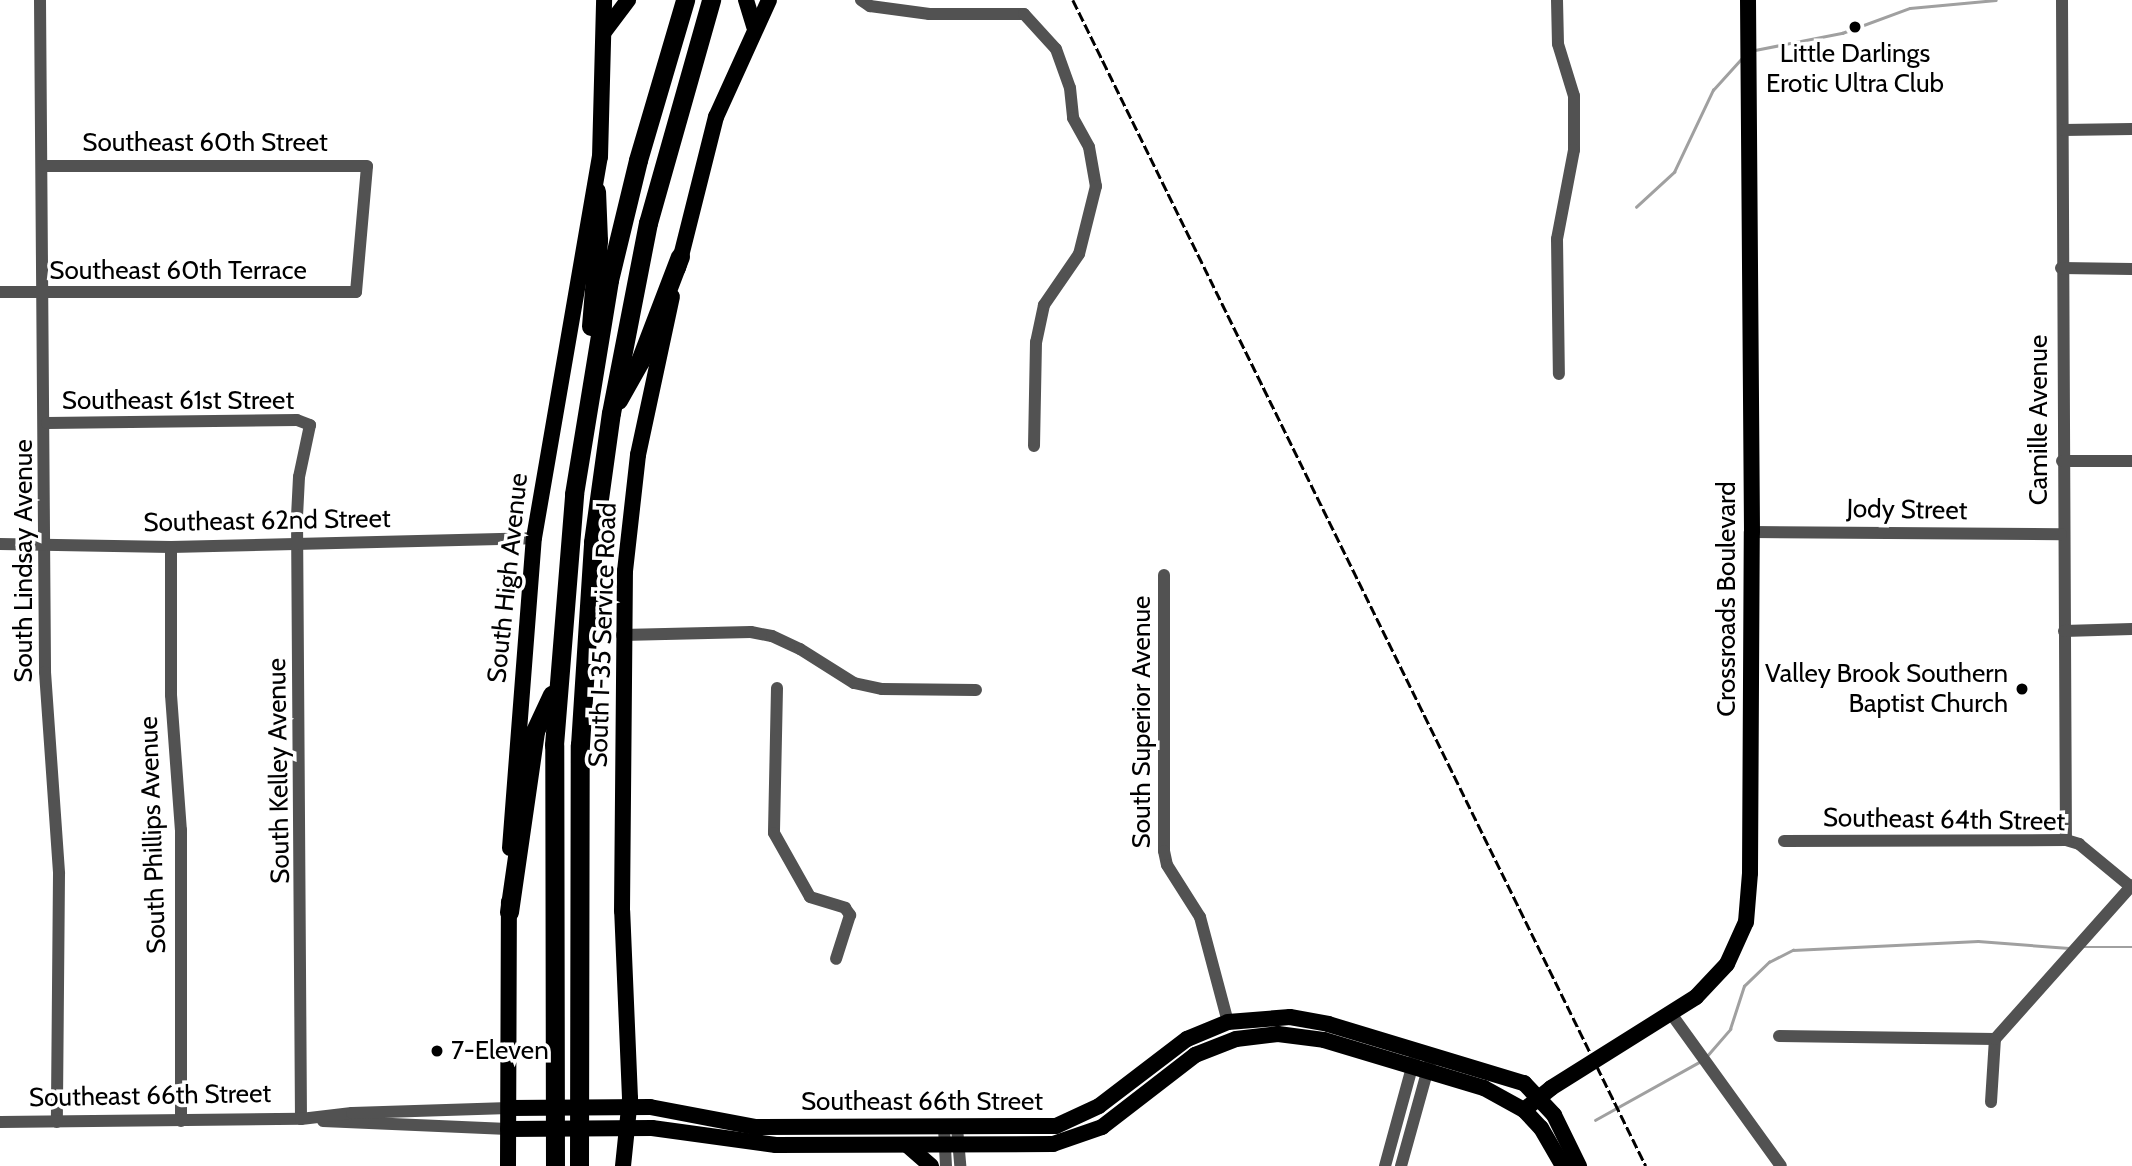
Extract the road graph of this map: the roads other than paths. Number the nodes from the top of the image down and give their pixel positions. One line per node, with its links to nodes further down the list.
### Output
1 (40, 0): 16 (street, South Lindsay Avenue)
2 (604, 0): 13 (main road, South High Avenue)
3 (628, 0): 13 (main road)
4 (711, 0): 26 (highway)
5 (746, 0): 12 (main road)
6 (769, 0): 12 (main road, South I-35 Service Road)
7 (861, 0): 29 (street)
8 (1557, 0): 24 (street)
9 (1748, 0): 32 (main road, Crossroads Boulevard)
10 (2062, 0): 15 (street, Camille Avenue)
11 (683, 8): 25 (highway)
12 (754, 27): 18 (main road, South I-35 Service Road)
13 (604, 33): 17 (main road, South High Avenue)
14 (2132, 129): 15 (street)
15 (2063, 130): 19 (street, Camille Avenue)
16 (43, 166): 22 (street, Southeast 60th Street); 23 (street, South Lindsay Avenue)
17 (596, 191): 25 (highway); 34 (main road, South High Avenue)
18 (680, 256): 26 (highway); 42 (main road, South I-35 Service Road)
19 (2061, 268): 20 (street); 30 (street, Camille Avenue)
20 (2132, 270)
21 (0, 292): 23 (street, Southeast 60th Terrace)
22 (356, 292): 23 (street, Southeast 60th Terrace)
23 (45, 295): 27 (street, South Lindsay Avenue)
24 (1559, 374)
25 (586, 409): 43 (highway)
26 (611, 413): 73 (highway)
27 (47, 423): 28 (street, Southeast 61st Street); 37 (street, South Lindsay Avenue)
28 (310, 425): 35 (street, South Kelley Avenue)
29 (1034, 446)
30 (2062, 461): 31 (street); 33 (street, Camille Avenue)
31 (2132, 461)
32 (1752, 532): 33 (street, Jody Street); 51 (main road, Crossroads Boulevard)
33 (2061, 534): 41 (street, Camille Avenue)
34 (534, 538): 35 (street, Southeast 62nd Street); 49 (main road, South High Avenue)
35 (299, 543): 38 (street, Southeast 62nd Street); 62 (street, South Kelley Avenue)
36 (0, 544): 37 (street, Southeast 62nd Street)
37 (44, 544): 38 (street, Southeast 62nd Street); 65 (street, South Lindsay Avenue)
38 (171, 547): 63 (street, South Phillips Avenue)
39 (1164, 575): 52 (street, South Superior Avenue)
40 (2132, 629): 41 (street)
41 (2064, 631): 46 (street, Camille Avenue)
42 (622, 635): 45 (street); 59 (main road, South I-35 Service Road)
43 (556, 684): 49 (highway); 72 (highway)
44 (778, 688): 50 (street)
45 (976, 690)
46 (2066, 840): 47 (street, Southeast 64th Street); 48 (street, Southeast 64th Street)
47 (1784, 841)
48 (2131, 886): 54 (street)
49 (509, 912): 60 (main road, South High Avenue)
50 (836, 959)
51 (1672, 1015): 57 (main road, Crossroads Boulevard); 82 (street)
52 (1228, 1022): 55 (main road, Southeast 66th Street); 66 (main road, Southeast 66th Street)
53 (1779, 1036): 54 (street)
54 (1994, 1039): 58 (street)
55 (1424, 1052): 56 (street); 57 (main road, Southeast 66th Street)
56 (1420, 1069): 61 (main road, Southeast 66th Street); 70 (main road, Southeast 66th Street); 78 (street); 79 (street)
57 (1540, 1097): 61 (main road, Crossroads Boulevard); 81 (main road)
58 (1991, 1102)
59 (629, 1107): 60 (main road, Southeast 66th Street); 66 (main road, Southeast 66th Street); 68 (main road, South I-35 Service Road)
60 (509, 1108): 62 (street, Southeast 66th Street); 67 (main road, South High Avenue)
61 (1524, 1110): 80 (main road)
62 (302, 1119): 63 (street, Southeast 66th Street); 67 (street, Southeast 66th Street)
63 (181, 1121): 65 (street, Southeast 66th Street)
64 (0, 1122): 65 (street, Southeast 66th Street)
65 (57, 1122)
66 (950, 1128): 70 (street)
67 (508, 1129): 68 (main road, Southeast 66th Street); 71 (main road, South High Avenue)
68 (626, 1130): 69 (main road, Southeast 66th Street); 74 (main road, South I-35 Service Road)
69 (908, 1145): 70 (main road, Southeast 66th Street); 75 (main road)
70 (951, 1145): 76 (street); 77 (street)
71 (508, 1166)
72 (555, 1166)
73 (579, 1166)
74 (623, 1166)
75 (931, 1166)
76 (946, 1166)
77 (960, 1166)
78 (1385, 1166)
79 (1401, 1166)
80 (1563, 1166)
81 (1580, 1166)
82 (1780, 1166)

